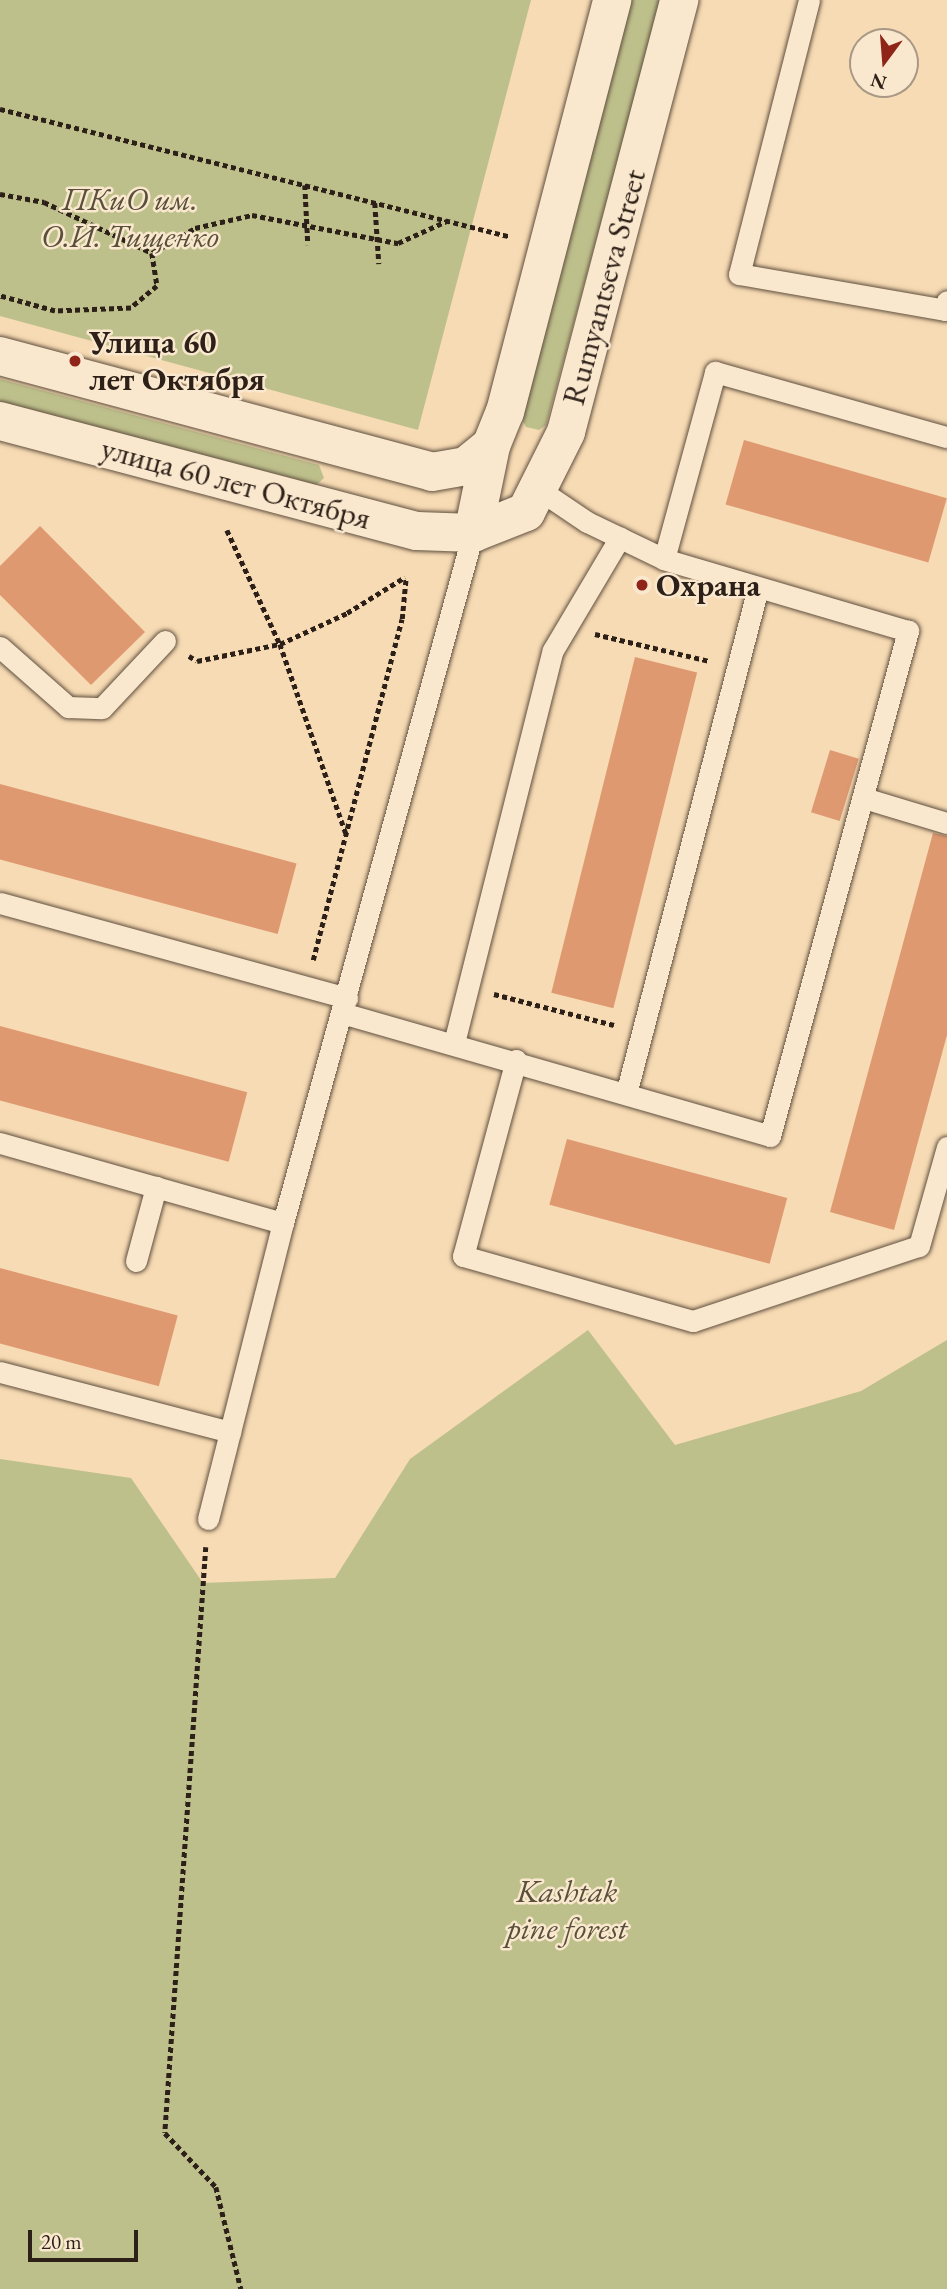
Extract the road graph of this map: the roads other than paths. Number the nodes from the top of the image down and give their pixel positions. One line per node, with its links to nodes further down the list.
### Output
1 (612, 0): 8 (main road, Rumyantseva Street)
2 (679, 0): 9 (main road, Rumyantseva Street)
3 (809, 0): 4 (lane)
4 (947, 301)
5 (0, 356): 8 (main road, улица 60 лет Октября)
6 (0, 421): 10 (main road, улица 60 лет Октября)
7 (947, 437): 12 (lane)
8 (479, 456): 10 (main road, Rumyantseva Street)
9 (541, 491): 10 (main road, Rumyantseva Street); 11 (lane)
10 (473, 533): 19 (lane)
11 (620, 537): 12 (lane); 20 (lane)
12 (664, 559): 13 (lane)
13 (758, 588): 16 (lane); 22 (lane)
14 (165, 641): 15 (lane)
15 (0, 648)
16 (864, 798): 17 (lane); 22 (lane)
17 (947, 822)
18 (0, 903): 19 (lane)
19 (345, 1005): 20 (lane); 26 (lane)
20 (454, 1043): 21 (lane)
21 (516, 1060): 22 (lane); 24 (lane)
22 (626, 1094)
23 (0, 1143): 25 (lane)
24 (947, 1147)
25 (156, 1187): 26 (lane); 27 (lane)
26 (283, 1223): 29 (lane)
27 (136, 1261)
28 (0, 1372): 29 (lane)
29 (230, 1432): 30 (lane)
30 (208, 1519)

